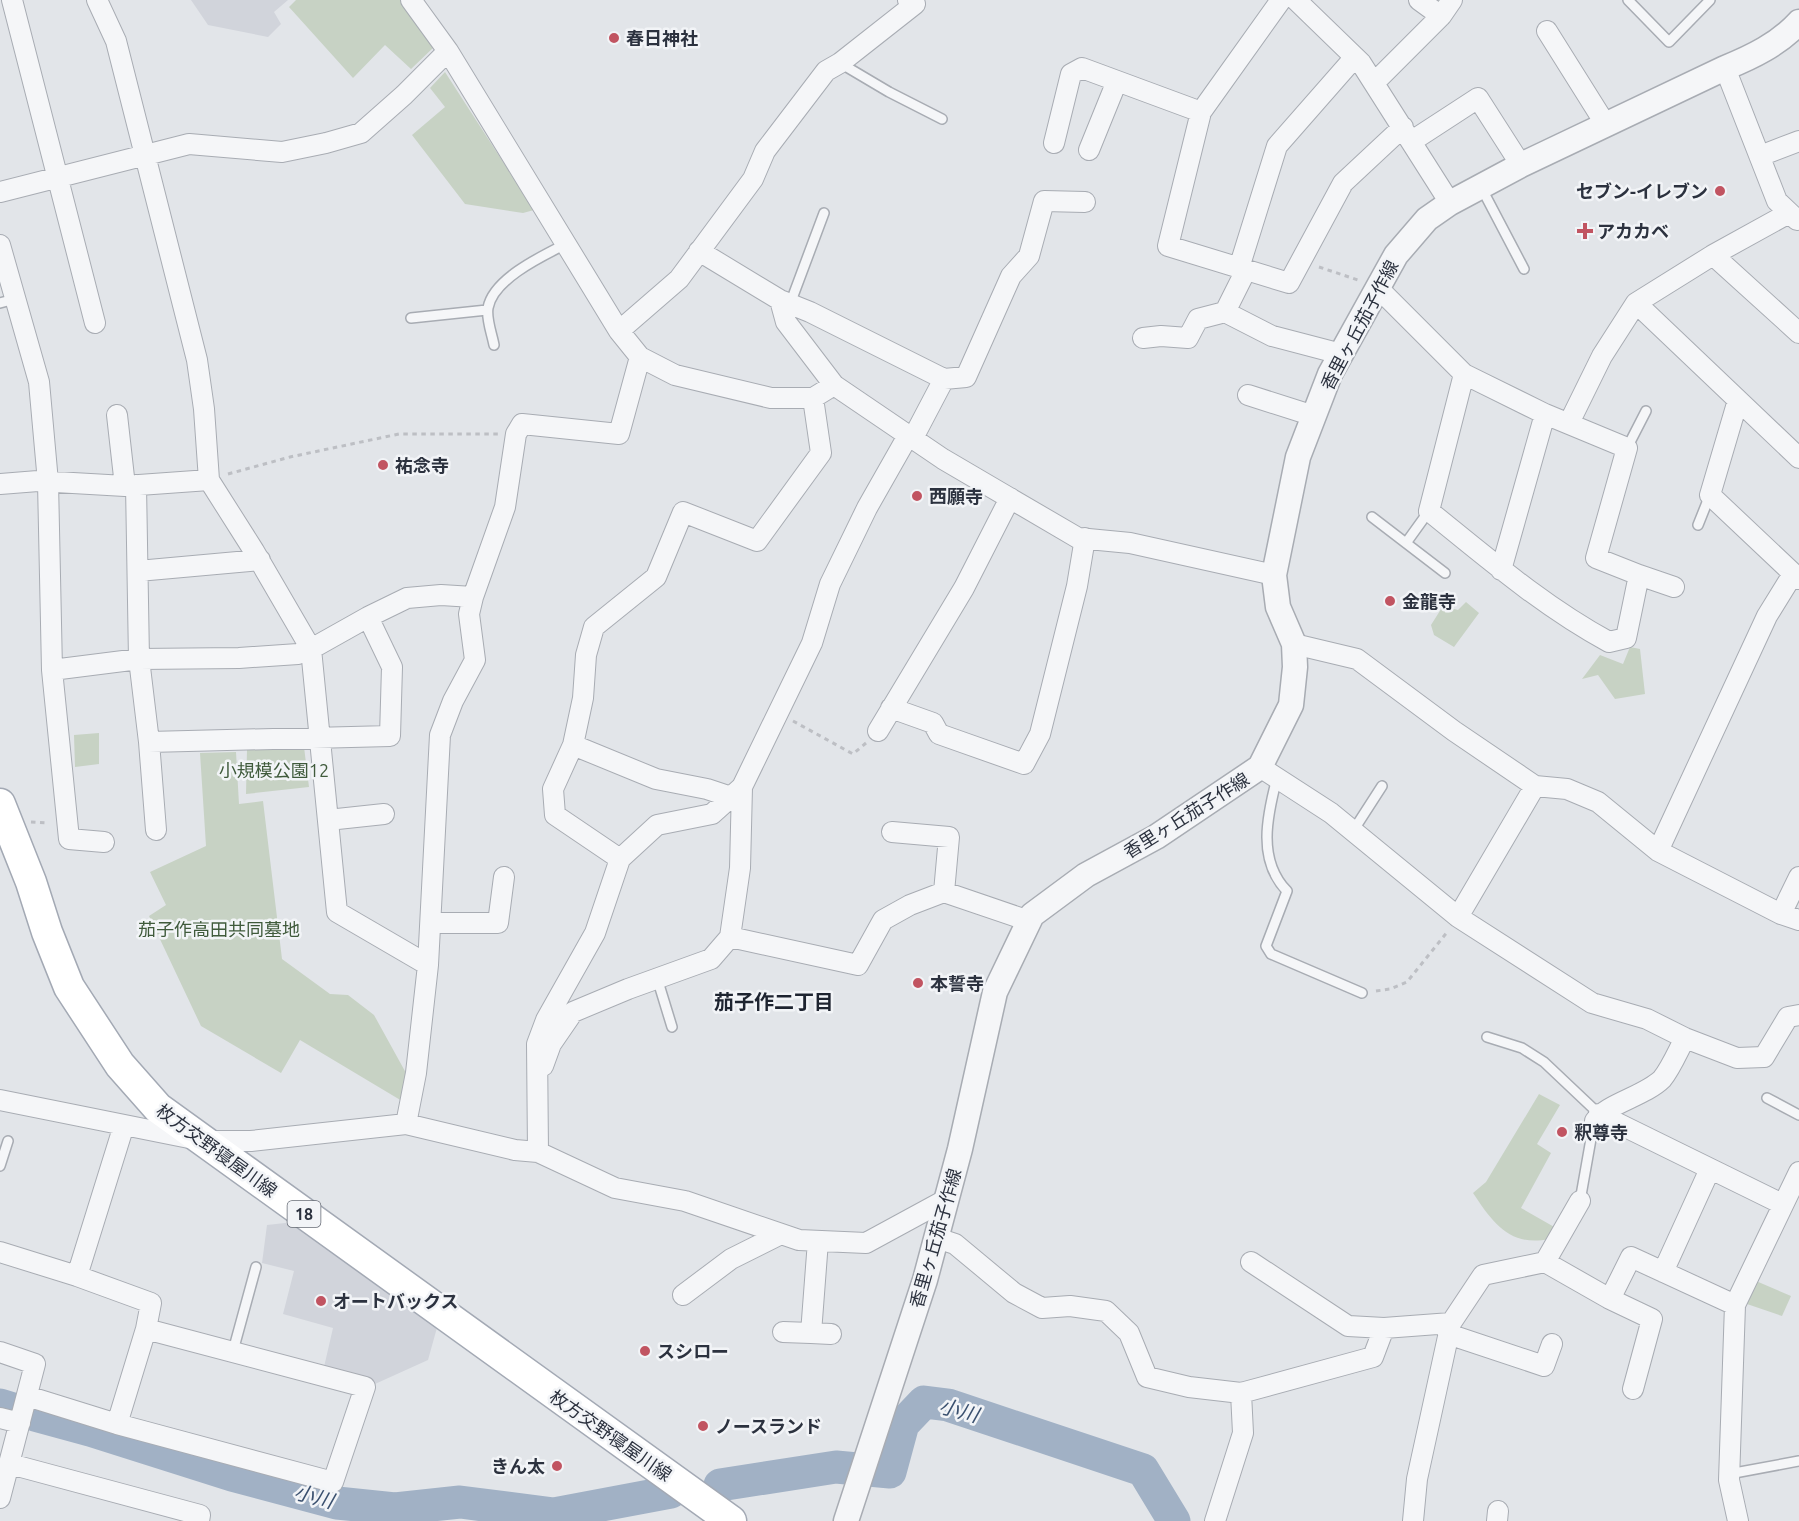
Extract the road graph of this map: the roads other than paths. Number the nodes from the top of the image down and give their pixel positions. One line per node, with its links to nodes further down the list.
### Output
1 (12, 0): 30 (street)
2 (97, 0): 27 (street)
3 (411, 0): 14 (street)
4 (1281, 0): 20 (street)
5 (1296, 0): 15 (street)
6 (1419, 0): 11 (street)
7 (1452, 0): 11 (street)
8 (1628, 0): 9 (lane)
9 (1710, 0)
10 (914, 1): 16 (street)
11 (1440, 16): 19 (street)
12 (1797, 29): 17 (street, 香里ヶ丘茄子作線)
13 (1547, 31): 22 (street)
14 (448, 51): 27 (street); 37 (street)
15 (1355, 57): 19 (street); 41 (street)
16 (840, 63): 21 (lane); 39 (street)
17 (1725, 68): 22 (street, 香里ヶ丘茄子作線); 28 (street)
18 (1117, 81): 20 (street); 25 (street); 26 (street)
19 (1374, 83): 23 (street)
20 (1201, 112): 41 (street)
21 (942, 119)
22 (1606, 125): 29 (street, 香里ヶ丘茄子作線)
23 (1408, 134): 29 (street); 34 (street); 41 (street)
24 (1799, 141): 28 (street)
25 (1054, 143)
26 (1089, 150)
27 (145, 156): 30 (street); 71 (street)
28 (1760, 156): 36 (street)
29 (1521, 165): 31 (street, 香里ヶ丘茄子作線)
30 (57, 177): 32 (street); 50 (street)
31 (1481, 187): 34 (street, 香里ヶ丘茄子作線); 42 (lane)
32 (0, 192)
33 (1085, 202): 58 (street)
34 (1450, 203): 43 (street, 香里ヶ丘茄子作線)
35 (824, 213): 45 (lane)
36 (1794, 218): 40 (street)
37 (567, 244): 47 (lane); 51 (street)
38 (0, 245): 44 (street)
39 (699, 251): 45 (street); 51 (street)
40 (1713, 255): 46 (street); 52 (street)
41 (1243, 269): 48 (street)
42 (1524, 269)
43 (1377, 287): 55 (street, 香里ヶ丘茄子作線); 57 (street)
44 (8, 301): 72 (street)
45 (785, 302): 58 (street); 59 (street)
46 (1636, 303): 62 (street); 67 (street)
47 (488, 310): 49 (lane); 54 (lane)
48 (1226, 312): 53 (street); 55 (street)
49 (411, 318)
50 (95, 323)
51 (620, 331): 56 (street)
52 (1799, 333)
53 (1143, 338)
54 (494, 345)
55 (1341, 354): 66 (street, 香里ヶ丘茄子作線)
56 (640, 357): 61 (street); 90 (street)
57 (1464, 374): 64 (street); 77 (street)
58 (944, 379): 68 (street)
59 (834, 385): 61 (street); 68 (street)
60 (1248, 395): 66 (street)
61 (813, 398): 100 (street)
62 (1737, 400): 70 (street); 75 (street)
63 (1646, 411): 69 (lane)
64 (1545, 414): 67 (street); 83 (street)
65 (117, 416): 74 (street)
66 (1314, 416): 86 (street, 香里ヶ丘茄子作線)
67 (1569, 423): 69 (street)
68 (911, 436): 76 (street); 104 (street)
69 (1627, 448): 87 (street)
70 (1799, 458)
71 (209, 480): 74 (street); 82 (street)
72 (48, 482): 73 (street); 74 (street); 95 (street)
73 (0, 484)
74 (131, 486): 84 (street)
75 (1710, 495): 79 (lane); 88 (street)
76 (1010, 498): 80 (street); 96 (street)
77 (1429, 511): 81 (lane); 83 (street)
78 (1372, 517): 81 (lane)
79 (1698, 525)
80 (1085, 538): 86 (street); 96 (street)
81 (1406, 543): 85 (lane)
82 (260, 560): 84 (street); 93 (street)
83 (1501, 570): 87 (street)
84 (138, 571): 94 (street)
85 (1444, 573)
86 (1274, 575): 92 (street, 香里ヶ丘茄子作線)
87 (1639, 575): 89 (street)
88 (1796, 576): 112 (street)
89 (1674, 587)
90 (473, 597): 91 (street); 120 (street)
91 (368, 617): 93 (street); 98 (street)
92 (1294, 644): 101 (street, 香里ヶ丘茄子作線); 103 (street)
93 (311, 649): 94 (street); 98 (street)
94 (139, 659): 95 (street); 99 (street)
95 (52, 670): 111 (street)
96 (891, 708): 97 (street)
97 (878, 731)
98 (320, 737): 99 (street); 107 (street)
99 (149, 742): 108 (street)
100 (573, 745): 104 (street); 113 (street)
101 (1269, 773): 109 (street); 119 (street, 香里ヶ丘茄子作線); 124 (lane)
102 (1382, 786): 109 (lane)
103 (1535, 786): 112 (street); 117 (street)
104 (737, 792): 113 (street); 121 (street)
105 (3, 812): 137 (main road, 枚方交野寝屋川線 / 18)
106 (384, 814): 107 (street)
107 (328, 820): 122 (street)
108 (156, 830)
109 (1353, 831): 117 (street)
110 (892, 832): 116 (street)
111 (104, 842)
112 (1658, 851): 118 (street)
113 (620, 859): 129 (street)
114 (504, 877): 120 (street)
115 (1799, 877): 118 (street)
116 (944, 892): 119 (street); 121 (street)
117 (1458, 917): 128 (street)
118 (1790, 917)
119 (1029, 921): 142 (street, 香里ヶ丘茄子作線)
120 (431, 923): 122 (street)
121 (730, 937): 123 (street)
122 (428, 965): 134 (street)
123 (657, 978): 126 (lane); 129 (street)
124 (1362, 993)
125 (1799, 1015): 128 (street)
126 (672, 1027)
127 (1487, 1037): 133 (lane)
128 (1685, 1038): 133 (street)
129 (538, 1079): 138 (street)
130 (1767, 1098): 132 (lane)
131 (0, 1100): 135 (street)
132 (1799, 1114)
133 (1597, 1118): 140 (street); 143 (lane)
134 (406, 1124): 137 (street); 138 (street)
135 (124, 1125): 137 (street); 153 (street)
136 (8, 1141): 139 (lane)
137 (204, 1141): 177 (main road, 枚方交野寝屋川線 / 18)
138 (538, 1152): 145 (street)
139 (0, 1166)
140 (1710, 1169): 144 (street); 152 (street)
141 (1799, 1172): 144 (street)
142 (947, 1199): 146 (street, 香里ヶ丘茄子作線); 147 (street)
143 (1580, 1201): 150 (street)
144 (1782, 1204): 156 (street)
145 (782, 1234): 147 (street); 154 (street)
146 (937, 1238): 167 (street); 178 (street, 香里ヶ丘茄子作線)
147 (818, 1241): 161 (street)
148 (0, 1252): 153 (street)
149 (1251, 1262): 157 (street)
150 (1545, 1262): 155 (street); 158 (street)
151 (256, 1267): 164 (lane)
152 (1663, 1272): 155 (street); 156 (street)
153 (77, 1276): 159 (street)
154 (684, 1295)
155 (1610, 1299): 166 (street)
156 (1735, 1305): 174 (street)
157 (1384, 1328): 158 (street); 167 (street)
158 (1450, 1328): 163 (street); 180 (street)
159 (146, 1329): 164 (street); 171 (street)
160 (783, 1332): 161 (street)
161 (811, 1333): 162 (street)
162 (831, 1334)
163 (1552, 1344)
164 (233, 1351): 171 (street)
165 (0, 1352): 168 (street)
166 (1633, 1389)
167 (1241, 1393): 179 (street)
168 (27, 1396): 170 (street); 171 (street)
169 (0, 1418): 170 (street)
170 (20, 1424): 173 (street)
171 (117, 1425)
172 (1799, 1461): 174 (lane)
173 (10, 1464): 175 (street); 176 (street)
174 (1730, 1474): 181 (street)
175 (0, 1498)
176 (199, 1521)
177 (731, 1521)
178 (846, 1521)
179 (1215, 1521)
180 (1413, 1521)
181 (1738, 1521)

